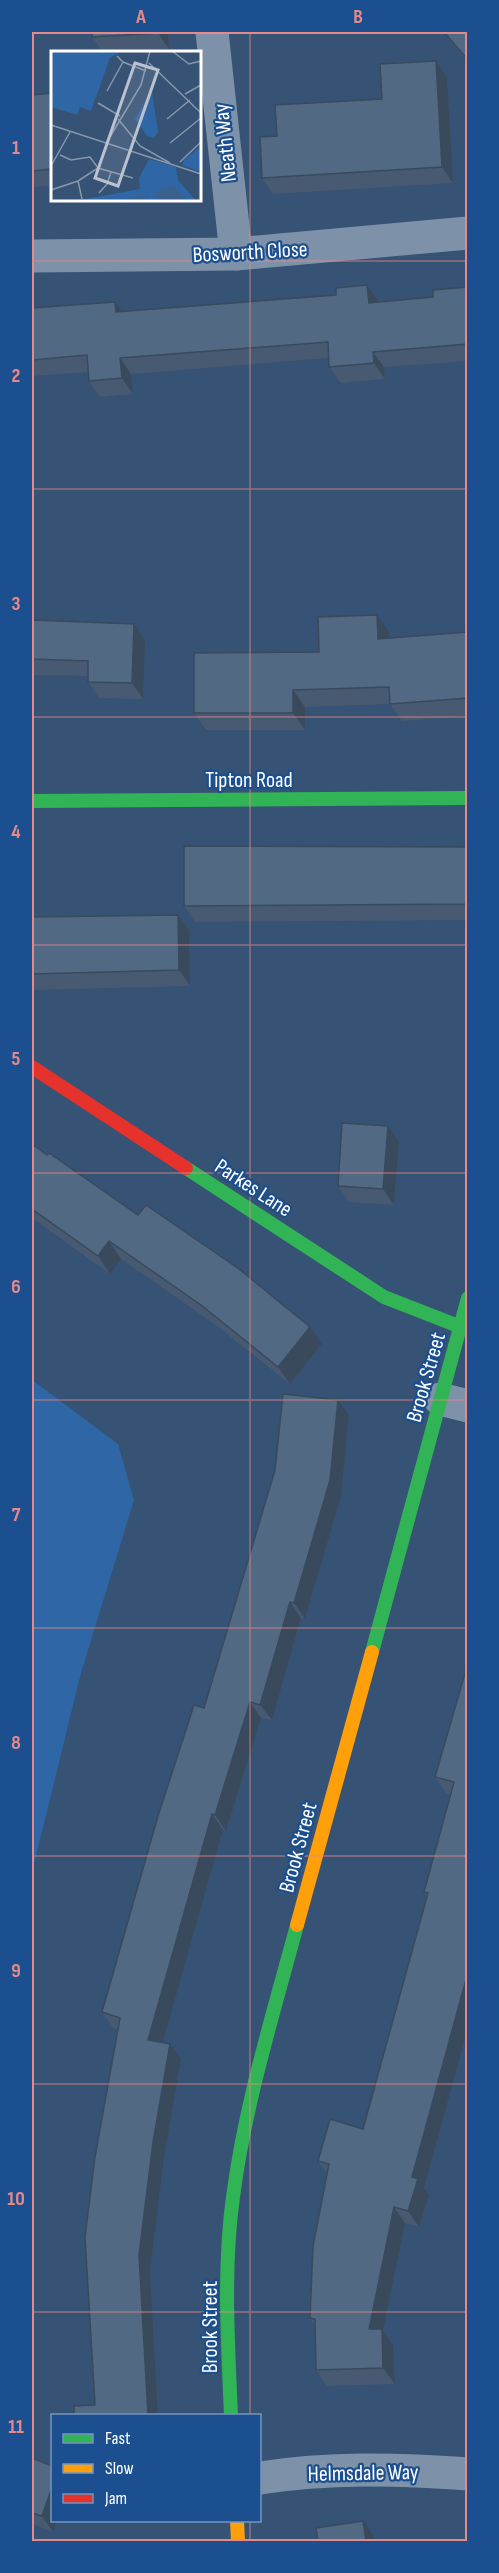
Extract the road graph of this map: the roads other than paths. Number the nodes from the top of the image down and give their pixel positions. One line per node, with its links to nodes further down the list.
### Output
1 (212, 32): 3 (street, Neath Way)
2 (468, 233): 3 (street, Bosworth Close)
3 (236, 254): 4 (street, Bosworth Close)
4 (32, 256)
5 (468, 798): 6 (street, Tipton Road)
6 (32, 801)
7 (32, 1067): 9 (street, Parkes Lane)
8 (468, 1298): 9 (street, Brook Street)
9 (461, 1327): 10 (street, Brook Street)
10 (454, 1402): 11 (street, Brook Street)
11 (231, 2414)
12 (468, 2474): 13 (street, Helmsdale Way)
13 (261, 2478)
14 (237, 2522): 15 (street)
15 (238, 2541)

